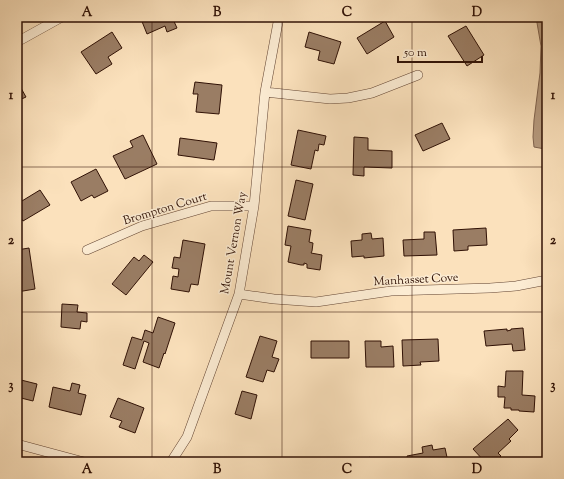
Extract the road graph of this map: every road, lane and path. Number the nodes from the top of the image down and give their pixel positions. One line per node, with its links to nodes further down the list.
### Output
1 (62, 17): 3 (street)
2 (279, 17): 5 (street, Mount Vernon Way)
3 (17, 42)
4 (418, 75): 5 (street)
5 (265, 92): 6 (street, Mount Vernon Way)
6 (254, 206): 7 (street, Brompton Court); 9 (street, Mount Vernon Way)
7 (87, 250)
8 (547, 280): 9 (street, Manhasset Cove)
9 (239, 294): 12 (street, Mount Vernon Way)
10 (17, 444): 11 (street)
11 (84, 462)
12 (171, 462)

